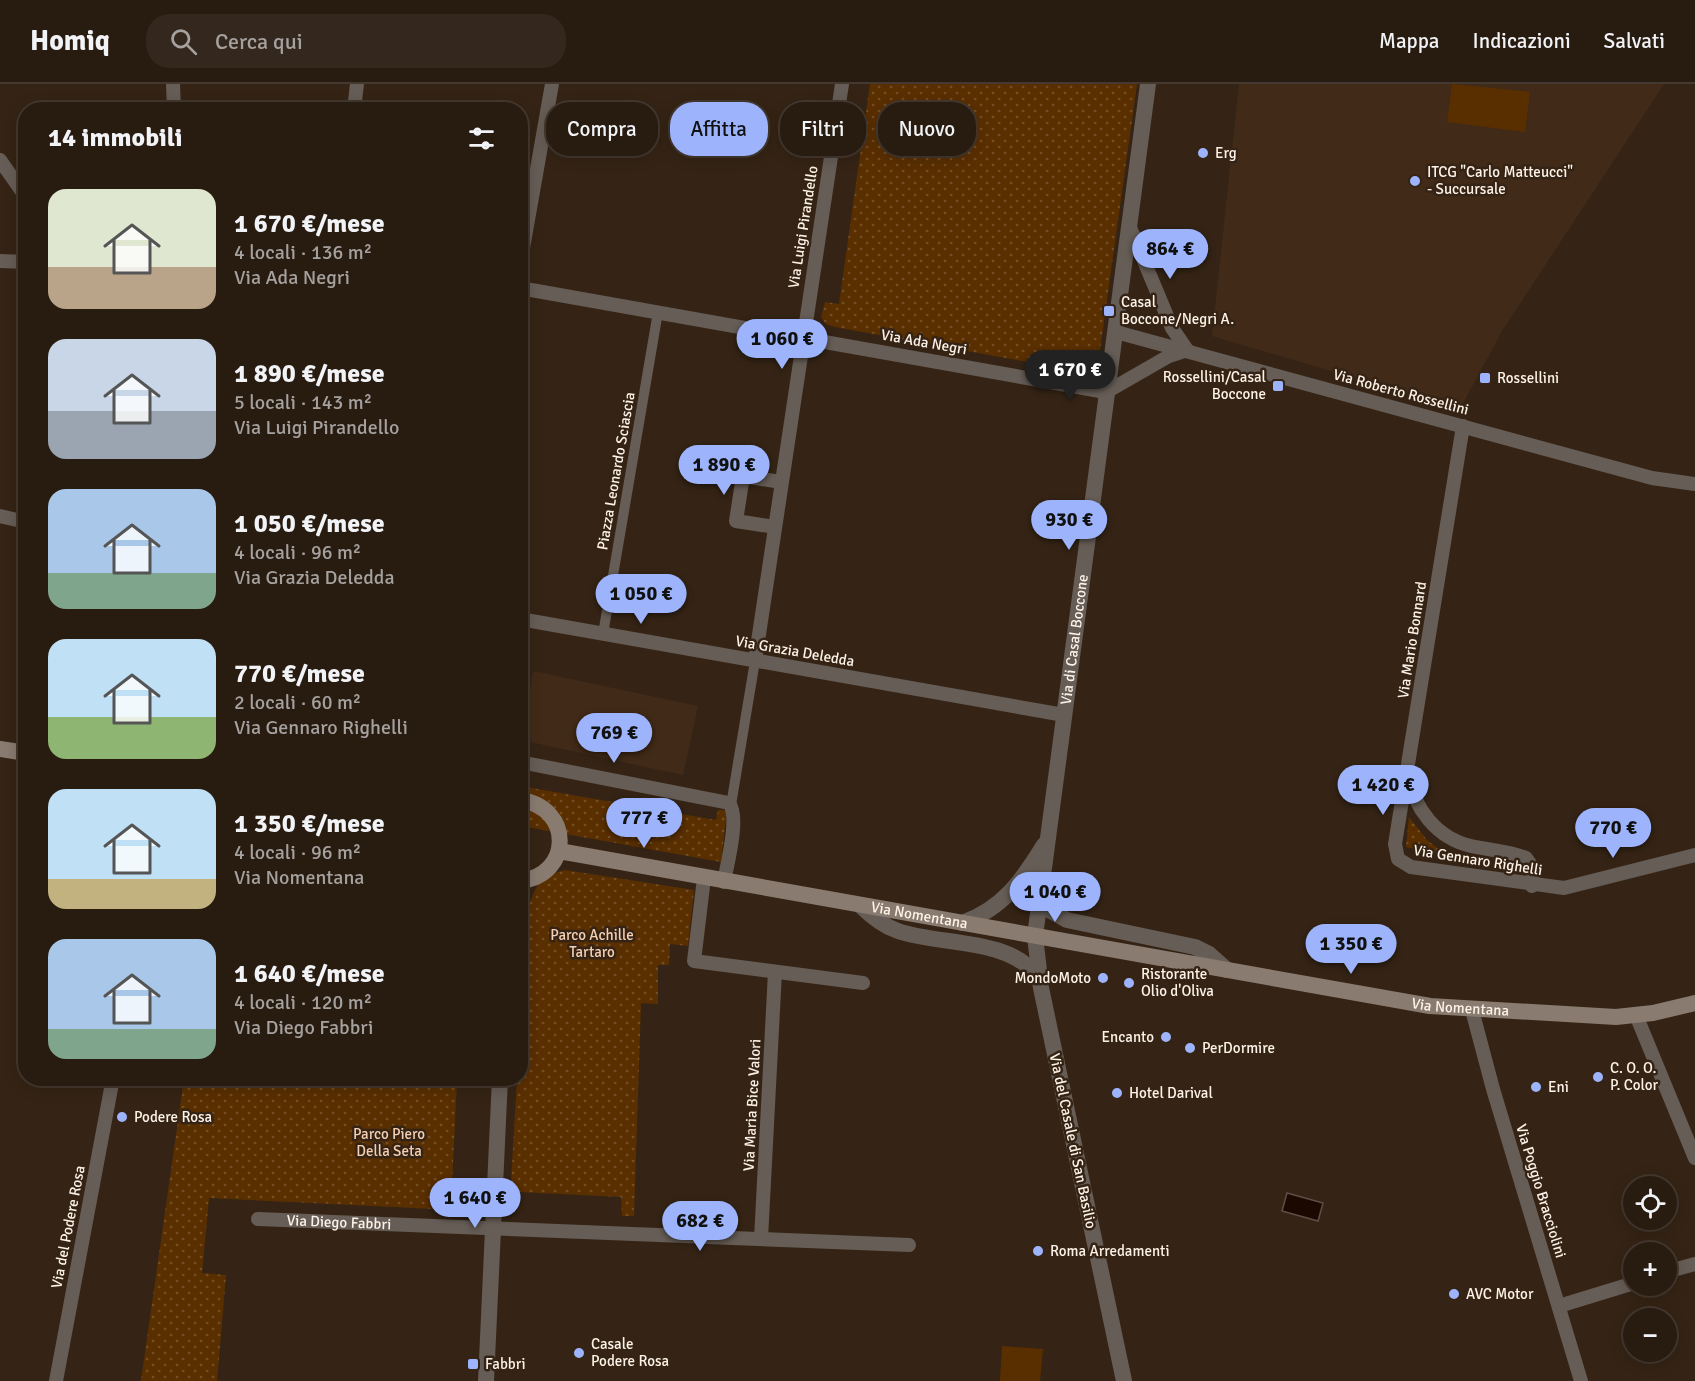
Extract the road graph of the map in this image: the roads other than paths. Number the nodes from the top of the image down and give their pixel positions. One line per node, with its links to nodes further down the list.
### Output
1 (173, 84): 6 (street)
2 (357, 84): 7 (street)
3 (552, 84): 10 (street)
4 (842, 84): 17 (street, Via Luigi Pirandello)
5 (1148, 84): 11 (street, Via di Casal Boccone)
6 (174, 102)
7 (355, 102)
8 (0, 160): 9 (street)
9 (18, 186)
10 (528, 220)
11 (1129, 225): 16 (street, Via di Casal Boccone); 18 (street)
12 (0, 261): 13 (street)
13 (18, 262)
14 (528, 289): 15 (street, Via Ada Negri)
15 (658, 312): 17 (street, Via Ada Negri); 27 (street, Piazza Leonardo Sciascia)
16 (1116, 332): 18 (street, Via Roberto Rossellini); 19 (street, Via di Casal Boccone)
17 (804, 337): 19 (street, Via Ada Negri); 21 (street, Via Luigi Pirandello)
18 (1187, 350): 19 (street); 20 (street, Via Roberto Rossellini)
19 (1108, 392): 29 (street, Via di Casal Boccone)
20 (1463, 426): 22 (street, Via Roberto Rossellini); 33 (street, Via Mario Bonnard)
21 (781, 482): 25 (street, Via Luigi Pirandello); 25 (street)
22 (1695, 484)
23 (0, 516): 24 (street)
24 (18, 520)
25 (775, 527): 28 (street, Via Luigi Pirandello)
26 (528, 620): 27 (street, Via Grazia Deledda)
27 (603, 634): 28 (street, Via Grazia Deledda)
28 (755, 661): 29 (street, Via Grazia Deledda); 35 (street)
29 (1064, 715): 36 (street, Via di Casal Boccone)
30 (0, 749): 31 (main road)
31 (18, 752)
32 (528, 764): 35 (street)
33 (1406, 769): 39 (street, Via Mario Bonnard); 43 (street)
34 (528, 802): 37 (main road)
35 (731, 805): 42 (street)
36 (1047, 839): 44 (street, Via di Casal Boccone); 46 (street, Via di Casal Boccone)
37 (559, 851): 40 (main road, Via Nomentana); 41 (main road)
38 (1695, 855): 43 (street, Via Gennaro Righelli)
39 (1398, 859): 43 (street, Via Gennaro Righelli)
40 (704, 878): 42 (main road, Via Nomentana); 49 (street)
41 (528, 879)
42 (724, 882): 45 (main road, Via Nomentana)
43 (1532, 886)
44 (1040, 904): 47 (street, Via di Casal Boccone); 48 (street, Via Nomentana)
45 (860, 905): 46 (main road, Via Nomentana); 50 (street, Via Nomentana)
46 (962, 923): 47 (main road, Via Nomentana)
47 (1035, 936): 48 (main road, Via Nomentana); 50 (street, Via del Casale di San Basilio)
48 (1227, 970): 53 (main road, Via Nomentana)
49 (775, 972): 51 (street); 60 (street, Via Maria Bice Valori)
50 (1040, 981): 68 (street, Via del Casale di San Basilio)
51 (863, 983)
52 (1695, 1003): 54 (main road, Via Nomentana)
53 (1472, 1010): 54 (main road, Via Nomentana); 65 (street, Via Poggio Bracciolini)
54 (1636, 1015): 57 (street)
55 (111, 1086): 66 (street, Via del Podere Rosa)
56 (500, 1086): 59 (street)
57 (1695, 1158)
58 (258, 1219): 59 (street, Via Diego Fabbri)
59 (492, 1228): 60 (street, Via Diego Fabbri); 67 (street)
60 (761, 1239): 61 (street, Via Diego Fabbri)
61 (909, 1245)
62 (1695, 1264): 63 (street)
63 (1677, 1269)
64 (1623, 1286): 65 (street)
65 (1559, 1306): 69 (street, Via Poggio Bracciolini)
66 (56, 1381)
67 (486, 1381)
68 (1124, 1381)
69 (1581, 1381)

